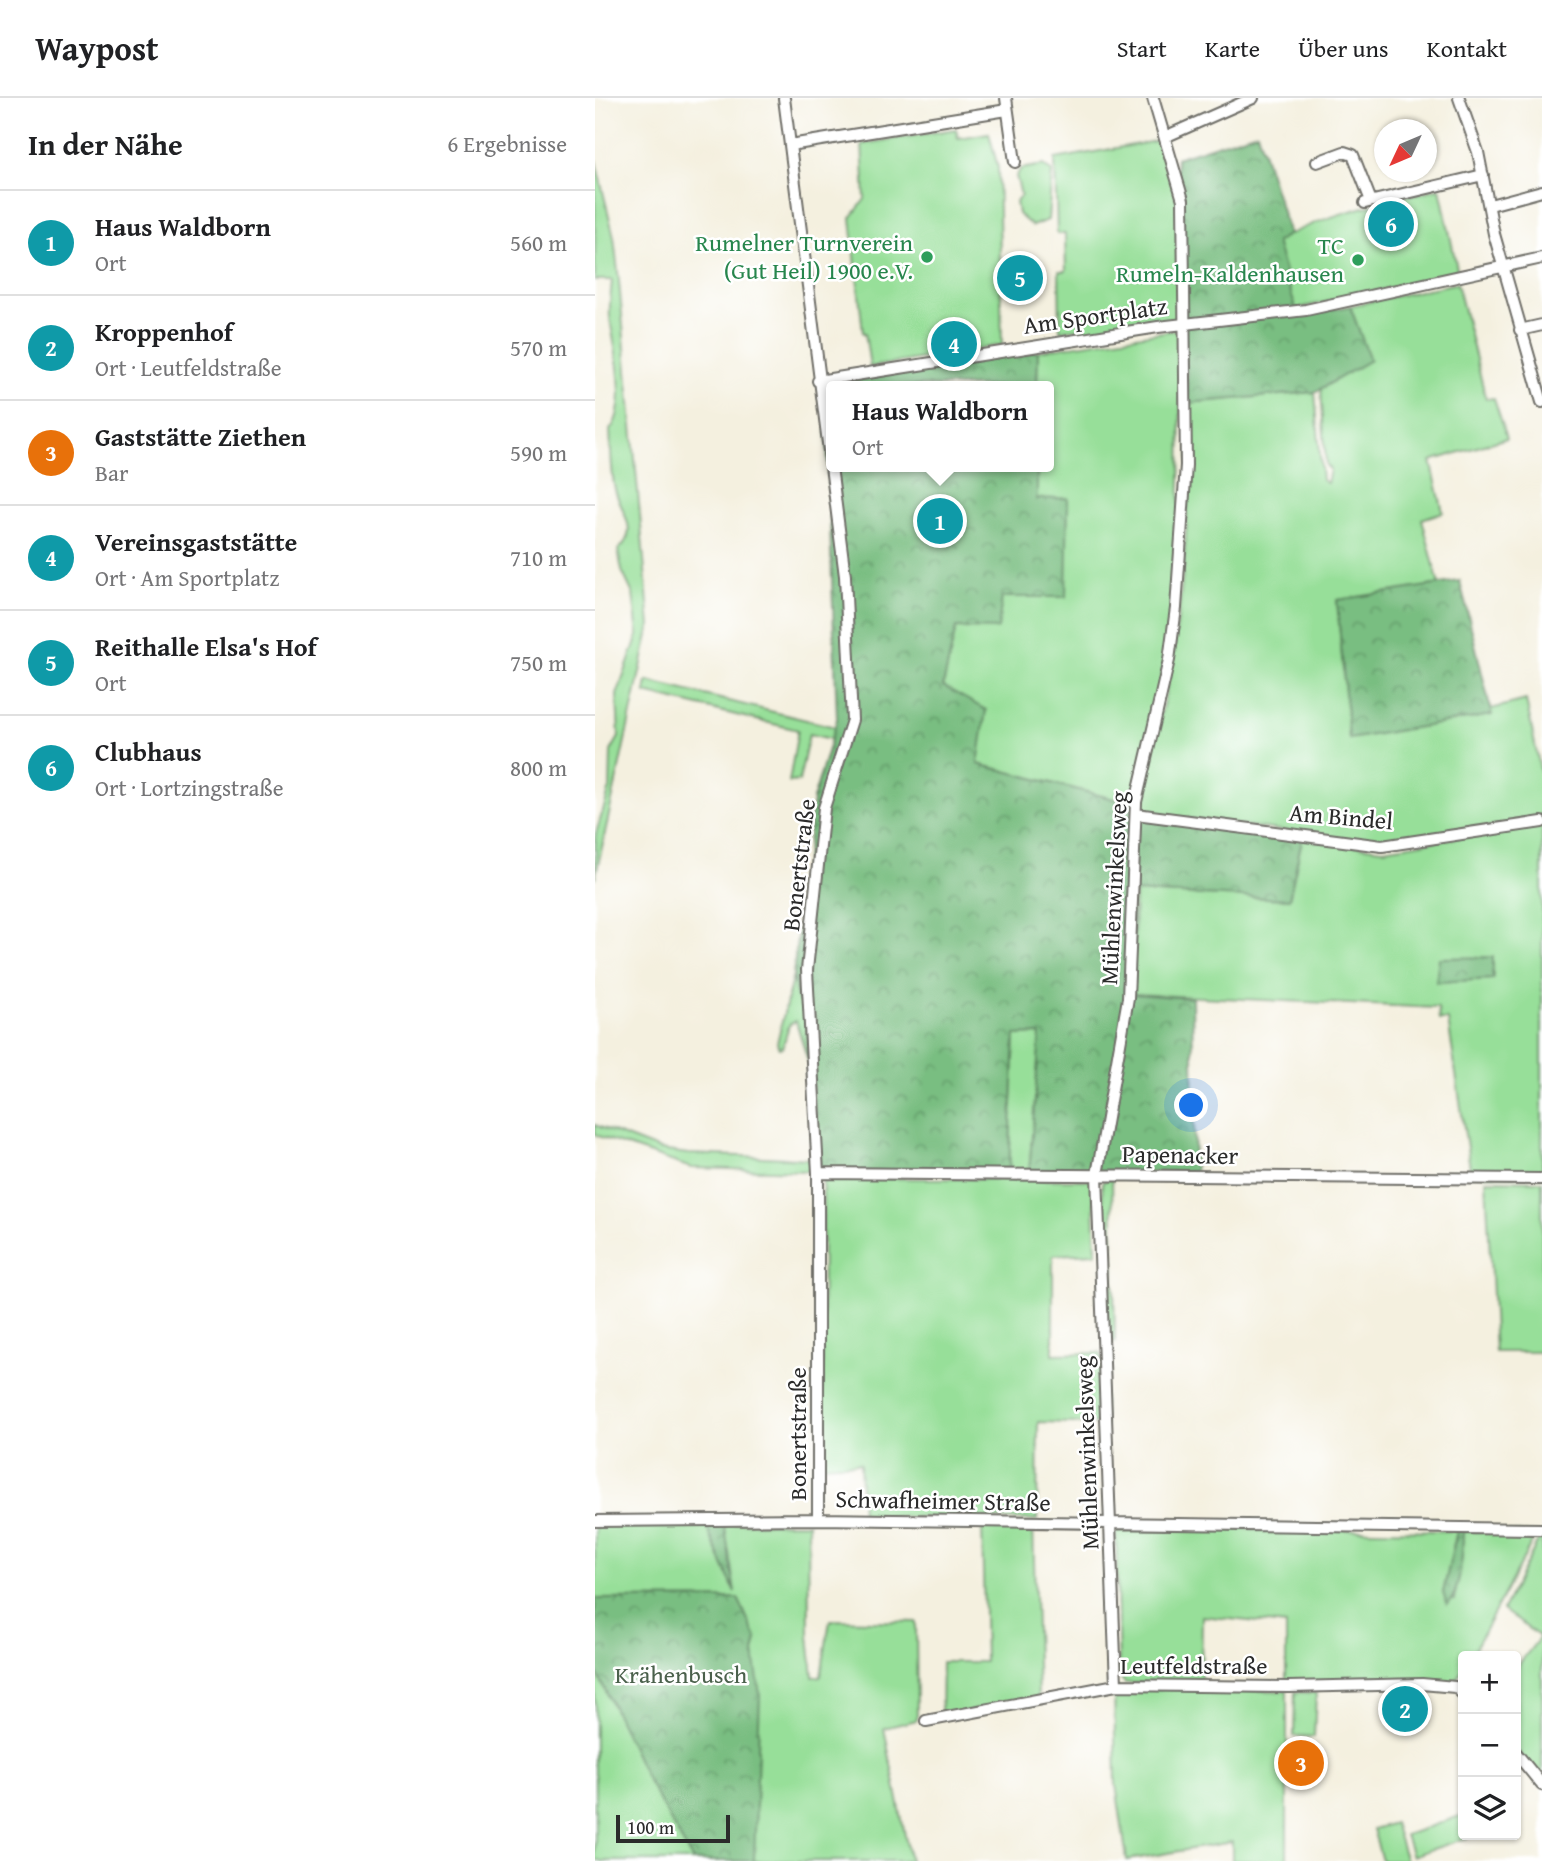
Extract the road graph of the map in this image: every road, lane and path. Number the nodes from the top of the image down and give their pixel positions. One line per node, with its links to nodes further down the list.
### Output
1 (784, 98): 7 (street, Bonertstraße)
2 (1153, 98): 6 (street, Mühlenwinkelsweg)
3 (1253, 98): 6 (street)
4 (1459, 98): 10 (street)
5 (1006, 104): 7 (street); 8 (street)
6 (1167, 136): 15 (street, Mühlenwinkelsweg)
7 (790, 145): 18 (street, Bonertstraße)
8 (1015, 162)
9 (1317, 162): 10 (street)
10 (1483, 175): 12 (street)
11 (1542, 191): 12 (street)
12 (1490, 205): 14 (street)
13 (1542, 258): 14 (street, Am Sportplatz)
14 (1502, 268): 15 (street, Am Sportplatz); 17 (street)
15 (1183, 325): 18 (street, Am Sportplatz); 22 (street, Mühlenwinkelsweg)
16 (1542, 325): 17 (street)
17 (1520, 330): 19 (street)
18 (818, 381): 20 (street, Bonertstraße)
19 (1542, 401)
20 (826, 439)
21 (831, 472): 24 (street, Bonertstraße)
22 (1136, 814): 23 (street, Am Bindel); 25 (street, Mühlenwinkelsweg)
23 (1542, 822)
24 (817, 1173): 25 (street, Papenacker); 27 (street, Bonertstraße)
25 (1097, 1175): 26 (street, Papenacker); 29 (street, Mühlenwinkelsweg)
26 (1542, 1179)
27 (818, 1519): 28 (street, Schwafheimer Straße); 29 (street, Schwafheimer Straße)
28 (595, 1521)
29 (1111, 1525): 30 (street, Schwafheimer Straße); 31 (street, Mühlenwinkelsweg)
30 (1542, 1529)
31 (1116, 1685): 32 (street, Leutfeldstraße); 33 (street, Leutfeldstraße)
32 (1458, 1690)
33 (926, 1721)
34 (1521, 1759): 35 (street)
35 (1542, 1785)

